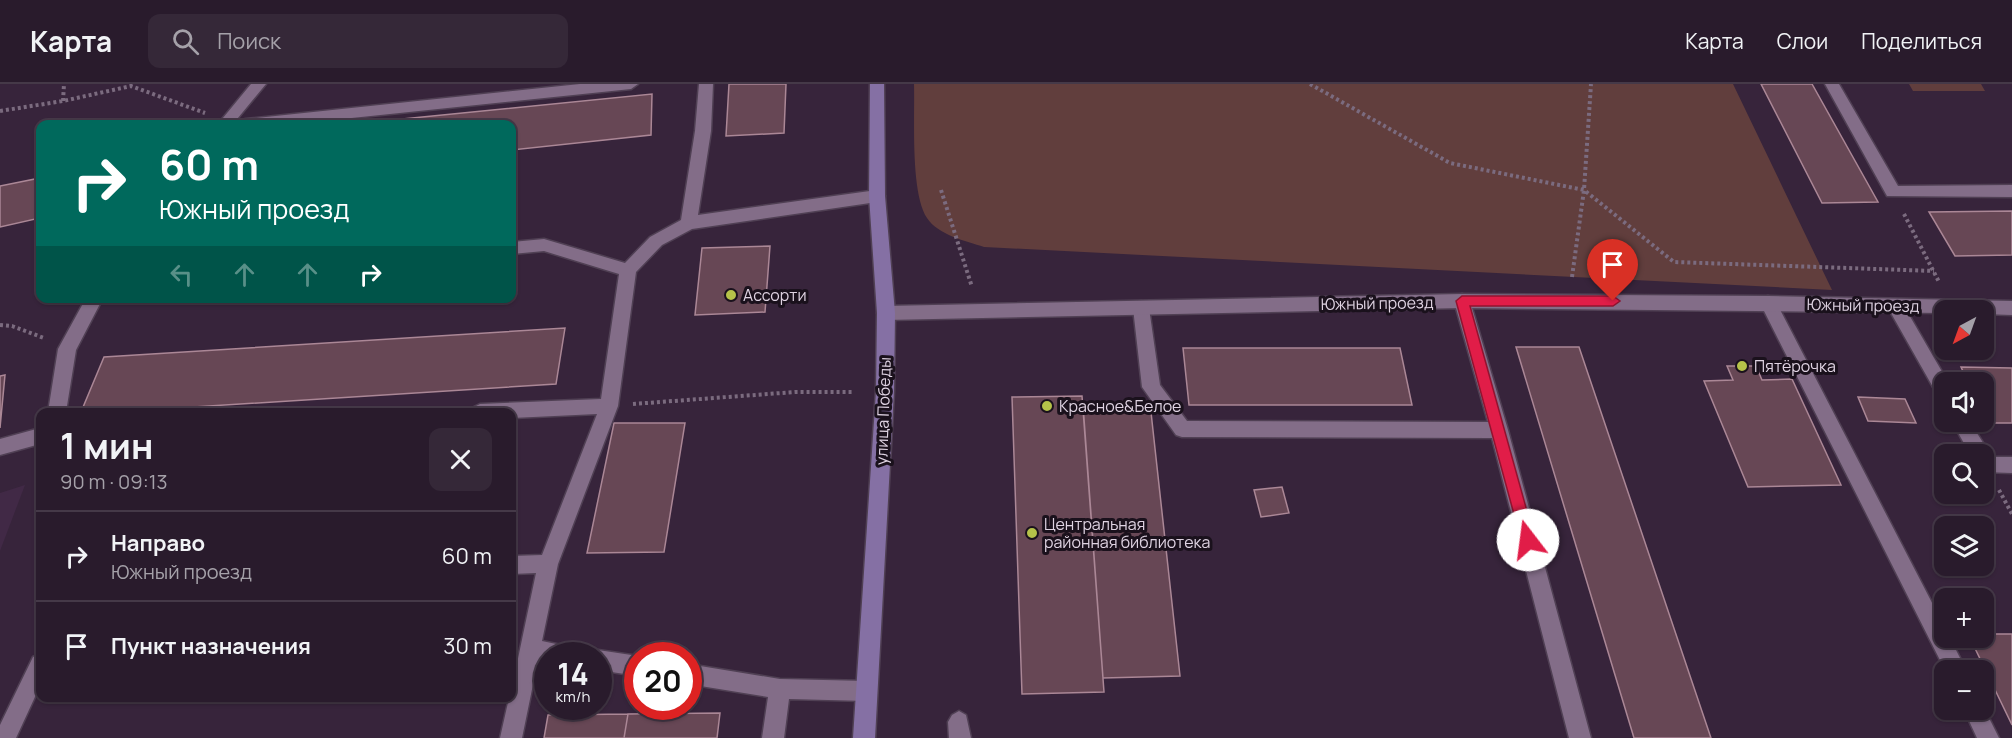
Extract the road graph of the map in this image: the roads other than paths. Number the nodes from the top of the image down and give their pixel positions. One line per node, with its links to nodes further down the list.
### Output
1 (259, 84): 6 (street)
2 (631, 84): 7 (street)
3 (706, 84): 10 (street)
4 (877, 84): 9 (street, улица Победы)
5 (1832, 84): 8 (street)
6 (221, 120)
7 (284, 120)
8 (2012, 191)
9 (877, 196): 10 (street); 19 (street, улица Победы)
10 (689, 223): 12 (street)
11 (516, 248): 12 (street)
12 (628, 270): 21 (street)
13 (1462, 301): 15 (street, Южный проезд); 17 (street, Южный проезд); 24 (street)
14 (92, 303): 22 (street)
15 (1768, 303): 16 (street, Южный проезд); 33 (street)
16 (1895, 306): 18 (street, Южный проезд); 20 (street)
17 (1141, 308): 19 (street, Южный проезд); 24 (street)
18 (2012, 308)
19 (886, 313): 37 (street, улица Победы)
20 (1934, 374)
21 (609, 406): 23 (street); 29 (street)
22 (58, 408)
23 (516, 410)
24 (1499, 430): 43 (street)
25 (36, 436): 26 (street)
26 (0, 447)
27 (1994, 465): 28 (street)
28 (2012, 465)
29 (548, 564): 30 (street); 31 (street)
30 (516, 565)
31 (531, 649): 32 (street); 40 (street)
32 (534, 650)
33 (1951, 660)
34 (36, 672): 39 (street)
35 (702, 676): 36 (street)
36 (780, 689): 37 (street); 41 (street)
37 (867, 691): 42 (street, улица Победы)
38 (1979, 720): 44 (street)
39 (5, 738)
40 (511, 738)
41 (773, 738)
42 (864, 738)
43 (1580, 738)
44 (1988, 738)

